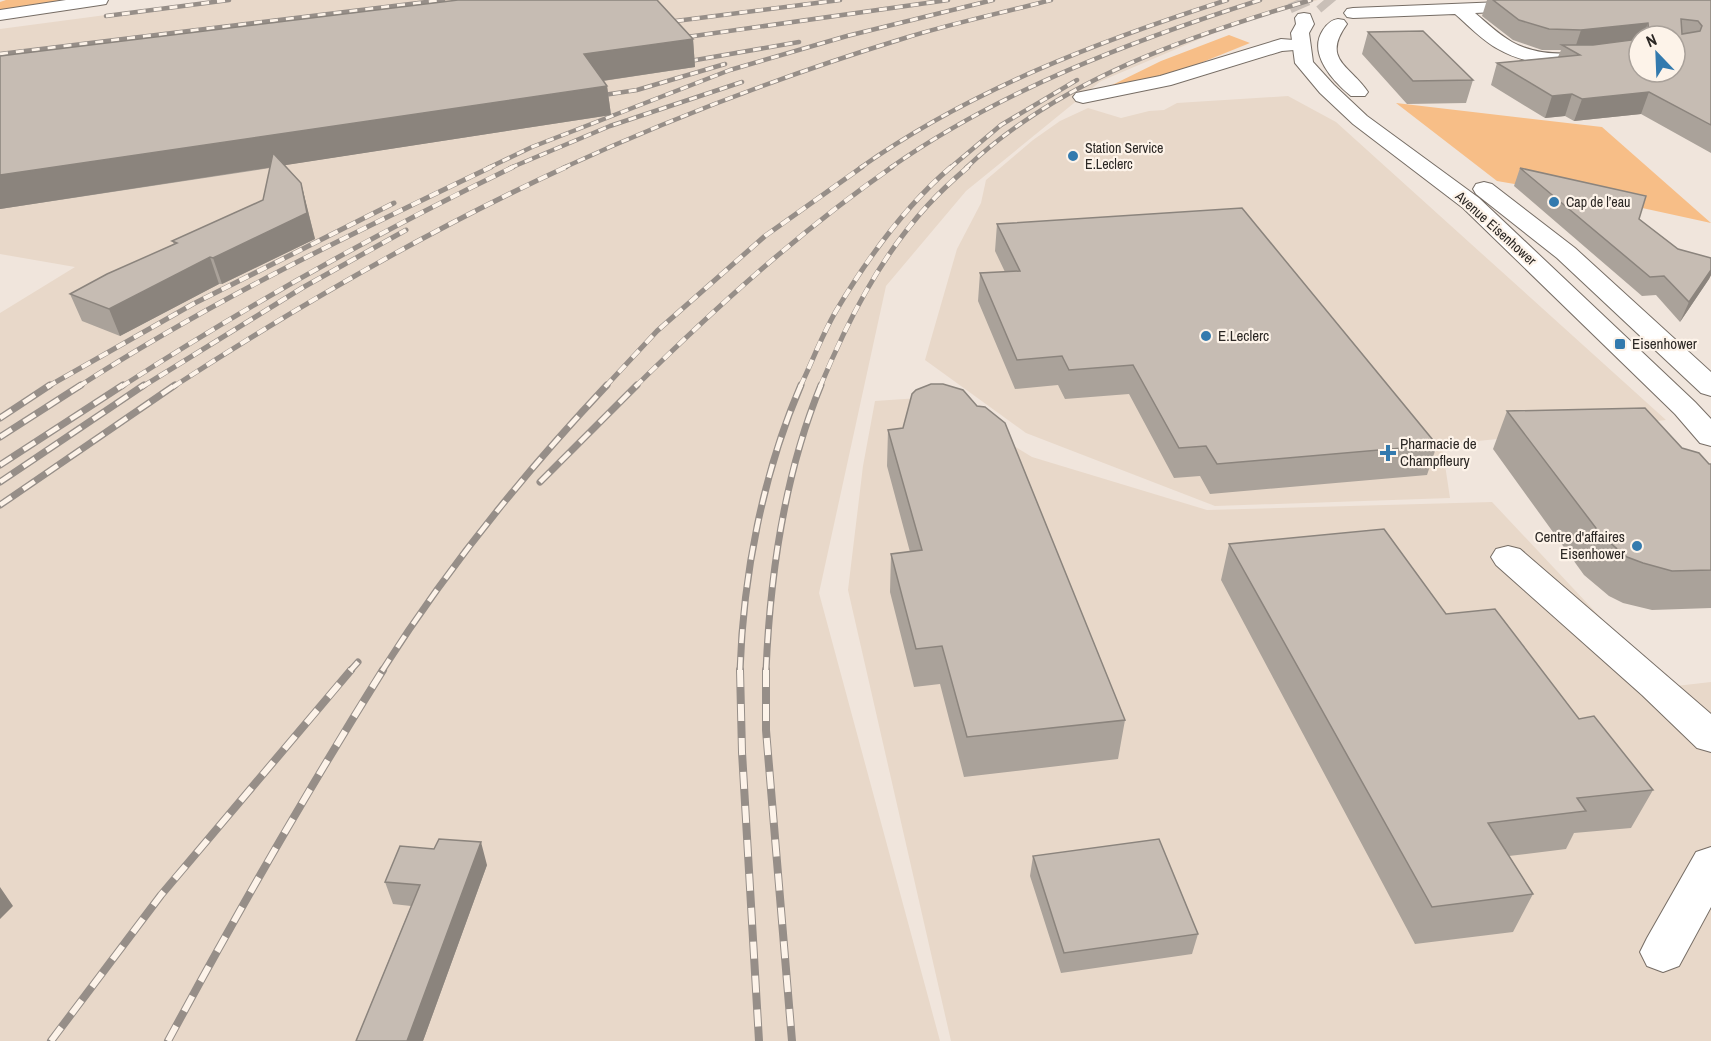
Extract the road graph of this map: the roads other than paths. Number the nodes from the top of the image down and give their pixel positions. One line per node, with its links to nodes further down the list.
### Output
1 (100, 0): 3 (main road)
2 (117, 0): 3 (main road)
3 (64, 5): 6 (main road)
4 (1543, 5): 5 (main road)
5 (1458, 8): 7 (main road); 9 (main road)
6 (0, 15)
7 (1343, 15): 8 (main road, Avenue Eisenhower); 11 (main road, Avenue Eisenhower)
8 (1301, 45): 10 (main road); 12 (main road, Avenue Eisenhower)
9 (1627, 52)
10 (1083, 97)
11 (1707, 378)
12 (1711, 437)
13 (1508, 557): 14 (main road)
14 (1711, 737)
15 (1711, 865): 16 (main road)
16 (1663, 952)

